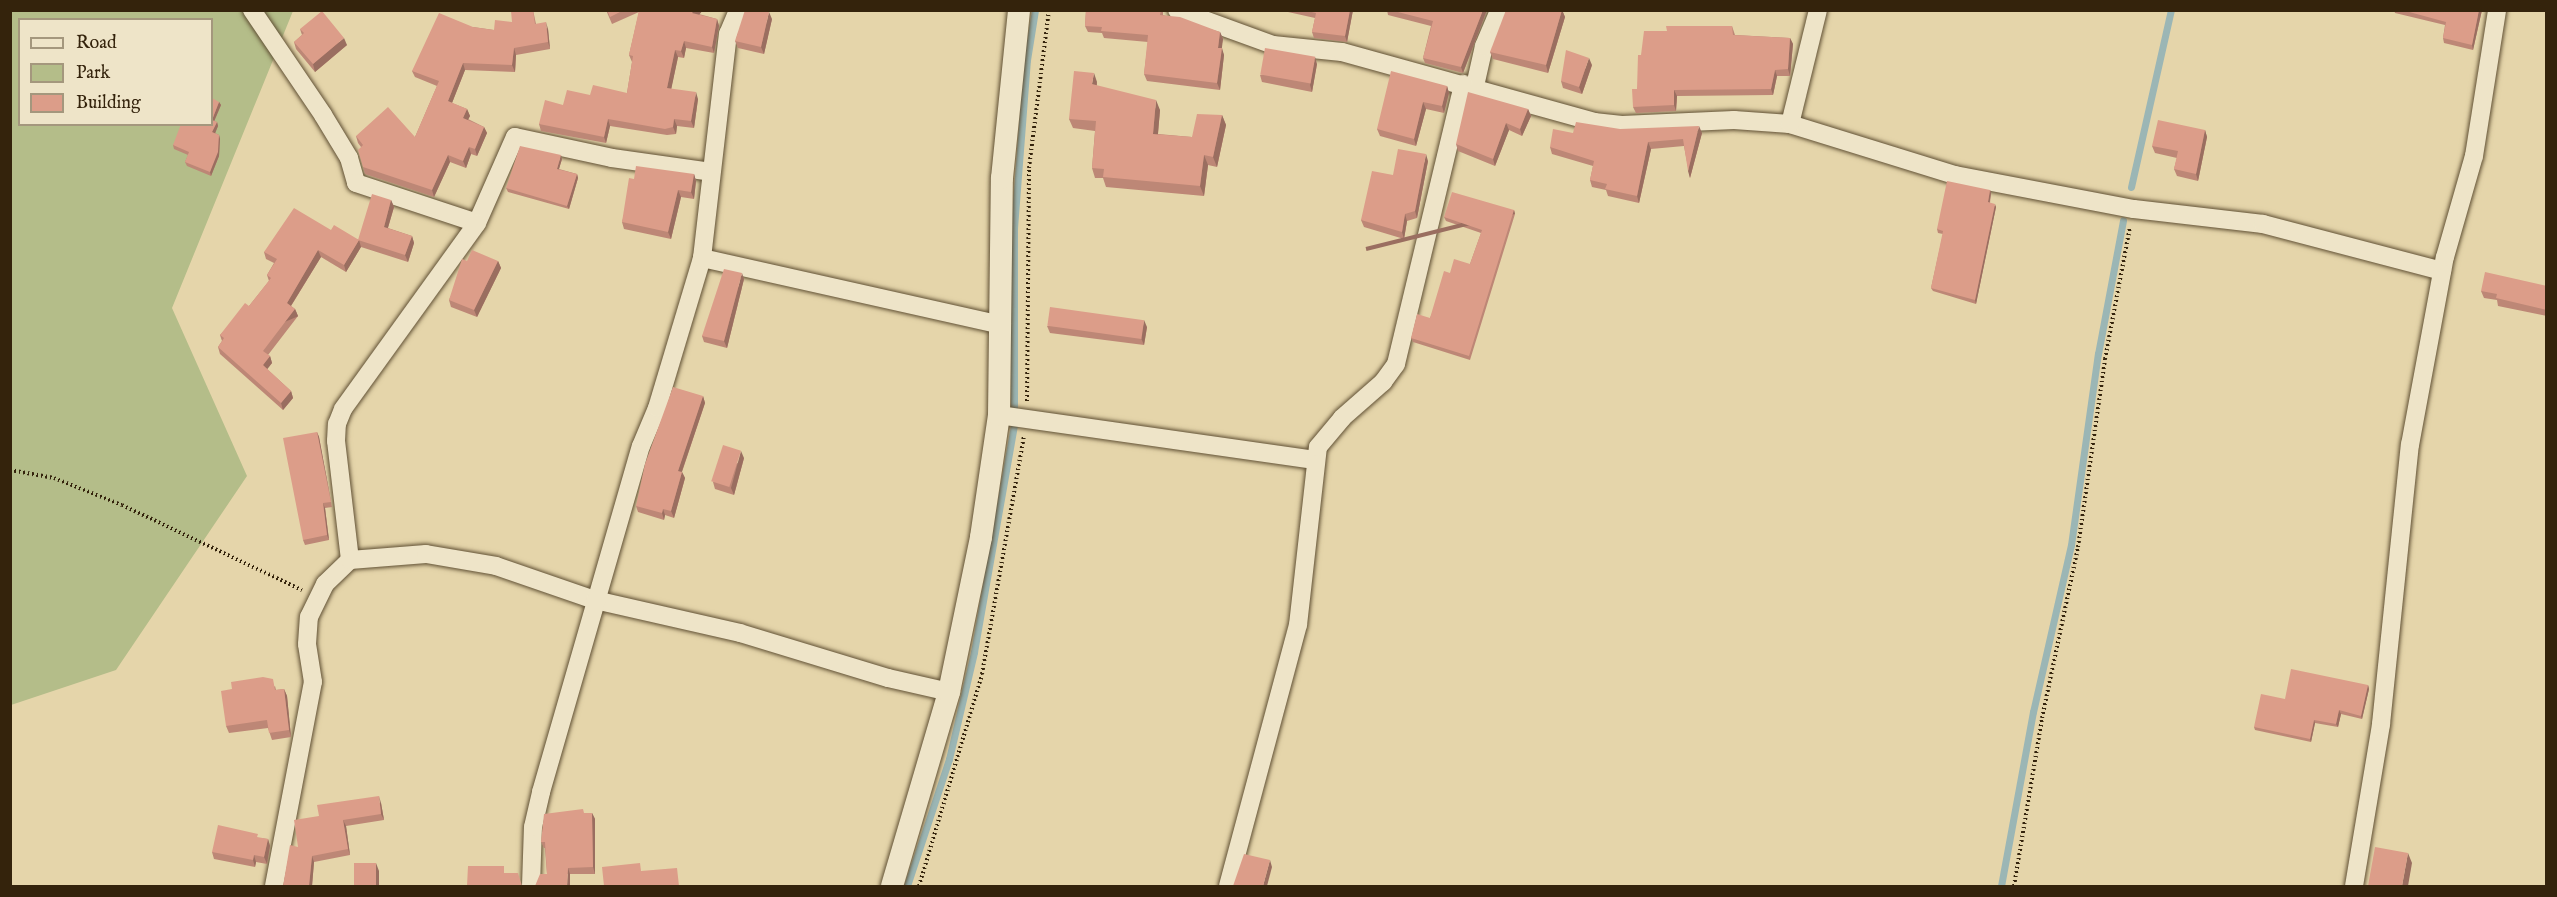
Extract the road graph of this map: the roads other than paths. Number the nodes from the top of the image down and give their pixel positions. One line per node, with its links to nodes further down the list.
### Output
1 (252, 10): 11 (street)
2 (738, 10): 10 (street)
3 (1019, 10): 14 (street)
4 (1177, 10): 8 (street)
5 (1499, 10): 8 (street)
6 (1818, 10): 9 (street)
7 (2497, 10): 13 (street)
8 (1469, 85): 9 (street); 16 (street)
9 (1790, 124): 13 (street)
10 (711, 172): 11 (street); 12 (street)
11 (477, 223): 17 (street)
12 (702, 258): 14 (street); 18 (street)
13 (2442, 271): 24 (street)
14 (1002, 325): 15 (street)
15 (1009, 416): 16 (street); 19 (street)
16 (1315, 460): 23 (street)
17 (350, 560): 18 (street); 20 (street)
18 (595, 600): 19 (street); 21 (street)
19 (949, 692): 22 (street)
20 (274, 886)
21 (531, 886)
22 (892, 886)
23 (1228, 886)
24 (2354, 886)

